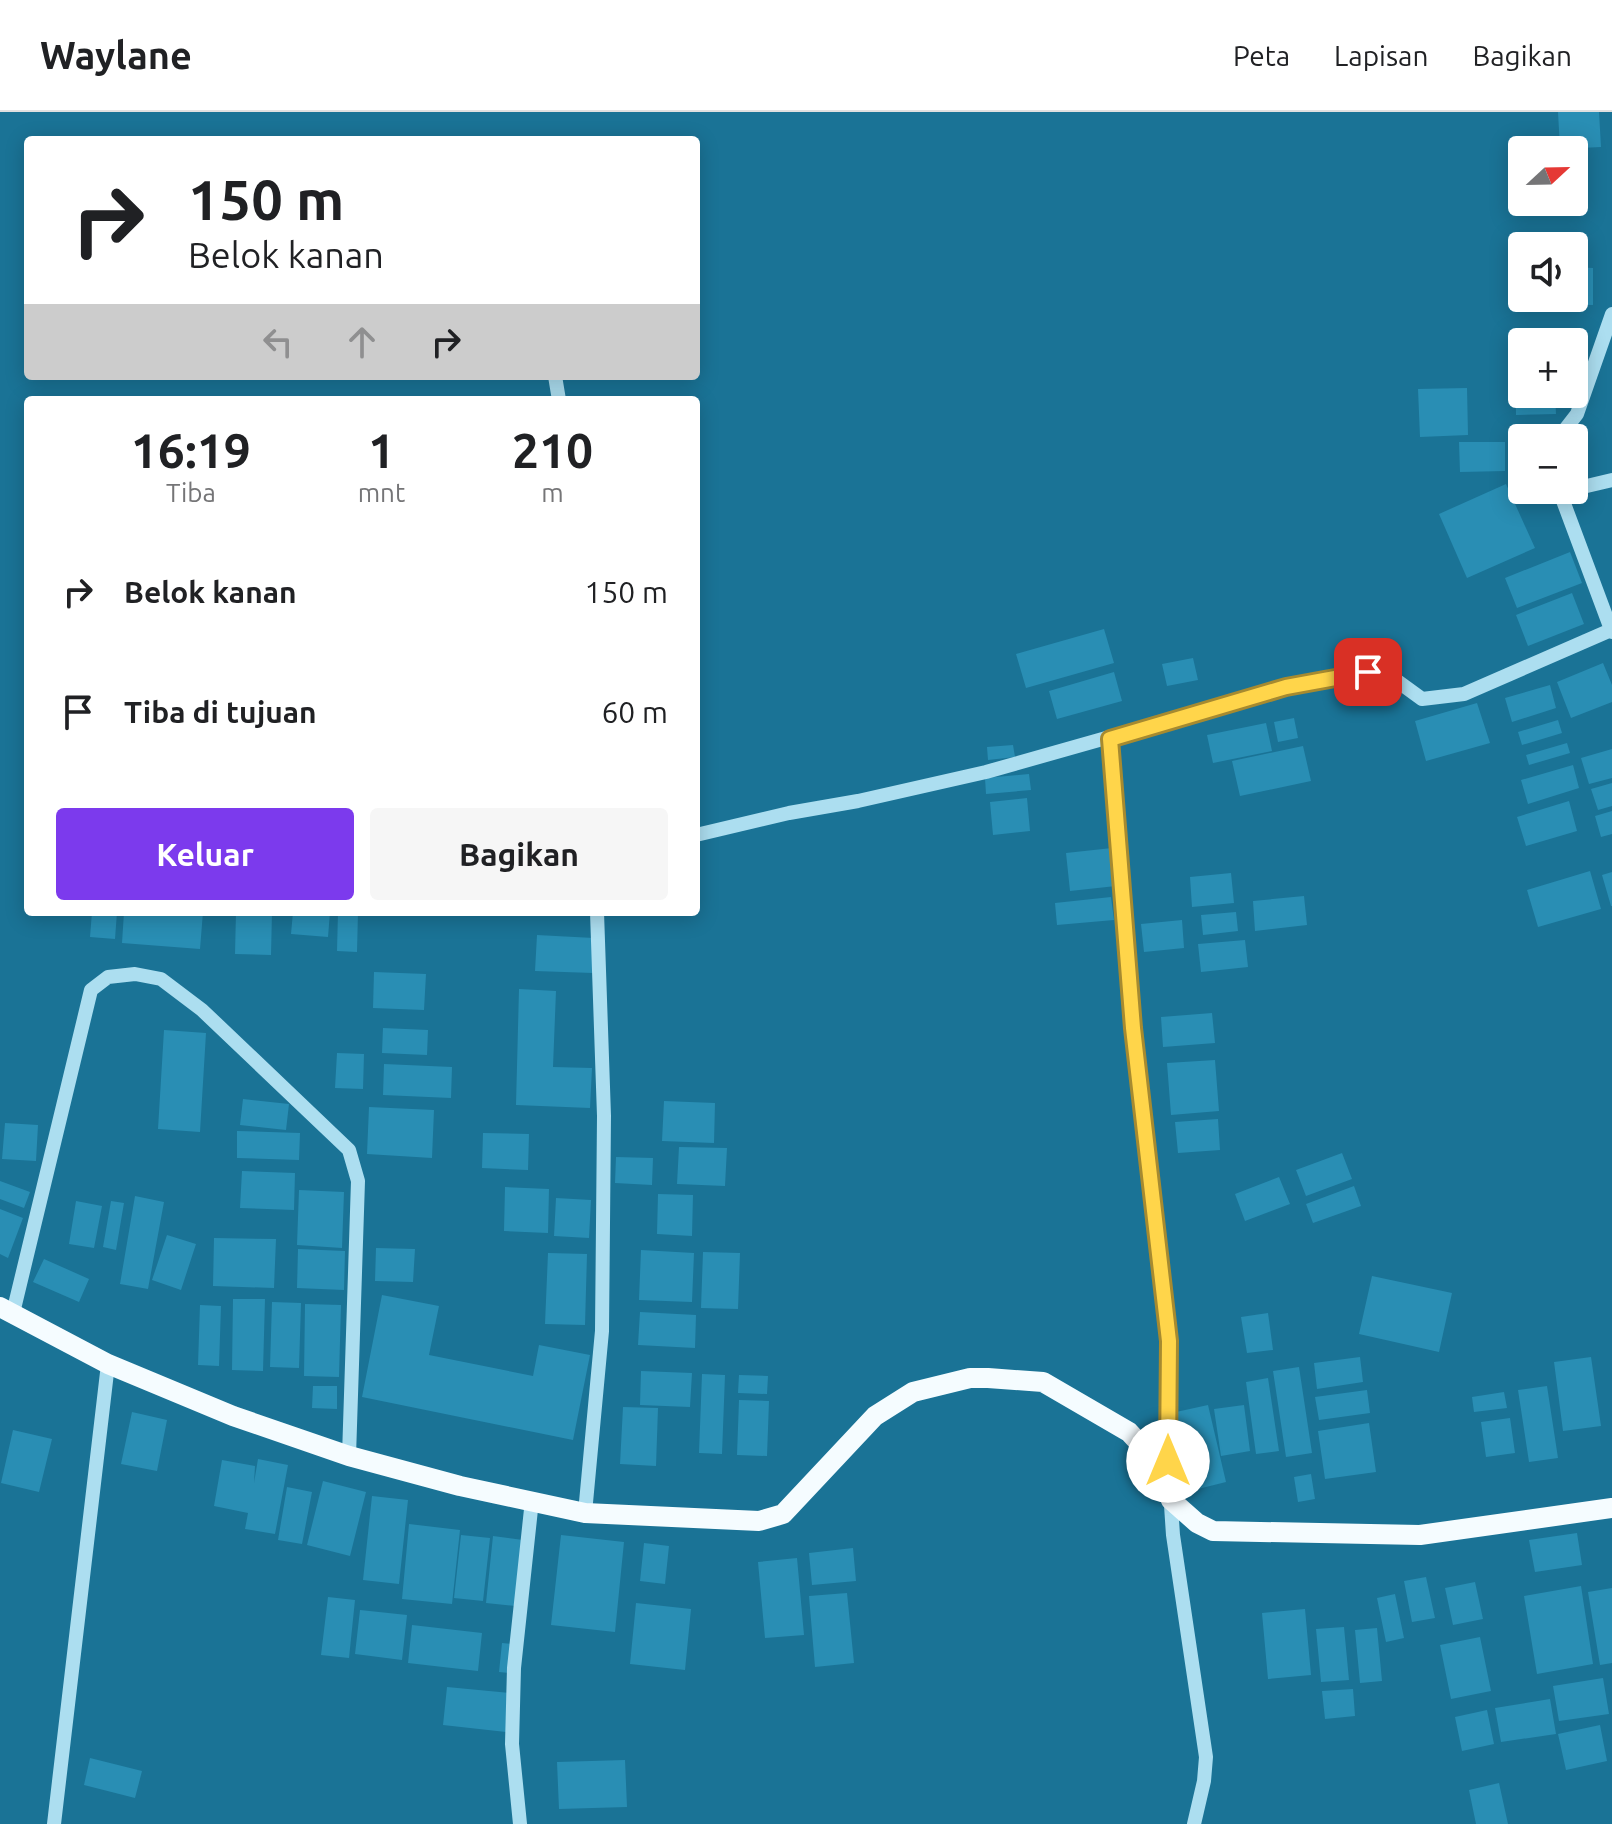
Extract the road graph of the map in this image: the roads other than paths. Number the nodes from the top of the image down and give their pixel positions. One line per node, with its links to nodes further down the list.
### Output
1 (1612, 314): 2 (street)
2 (1569, 424)
3 (1612, 480): 4 (street)
4 (1588, 486)
5 (1570, 504): 6 (street)
6 (1612, 631): 7 (street)
7 (1110, 739): 8 (street); 14 (street)
8 (700, 834)
9 (597, 916): 16 (street)
10 (7, 1310): 11 (main road); 12 (street)
11 (108, 1364): 12 (main road); 17 (street)
12 (349, 1456): 13 (main road)
13 (532, 1500): 16 (main road); 18 (street)
14 (1171, 1500): 15 (main road); 16 (main road); 19 (street)
15 (1612, 1508)
16 (585, 1513)
17 (54, 1824)
18 (520, 1824)
19 (1194, 1824)

